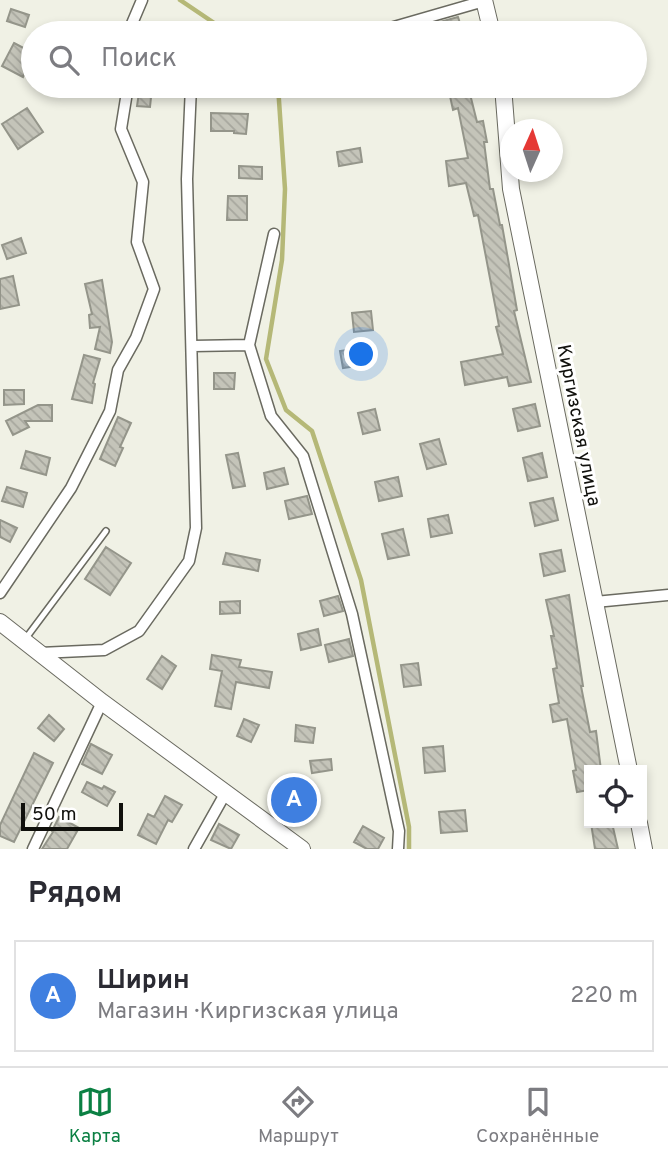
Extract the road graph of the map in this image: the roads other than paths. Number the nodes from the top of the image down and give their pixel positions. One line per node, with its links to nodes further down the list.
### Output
1 (142, 0): 3 (street)
2 (484, 0): 4 (street); 5 (main road)
3 (133, 21)
4 (413, 21)
5 (489, 21)
6 (126, 98): 13 (street)
7 (190, 98): 11 (street)
8 (504, 98): 15 (main road, Киргизская улица)
9 (274, 234): 10 (street)
10 (250, 345): 11 (street); 26 (street)
11 (192, 346): 18 (street)
12 (106, 531): 17 (lane)
13 (0, 593)
14 (668, 595): 15 (street)
15 (595, 602): 20 (main road, Киргизская улица)
16 (0, 622): 17 (main road)
17 (24, 641): 18 (main road)
18 (40, 653): 19 (main road)
19 (102, 702): 21 (main road); 24 (street)
20 (627, 765)
21 (225, 794): 23 (main road); 25 (street)
22 (640, 828): 27 (main road)
23 (298, 848)
24 (33, 849)
25 (194, 849)
26 (398, 849)
27 (644, 849)

